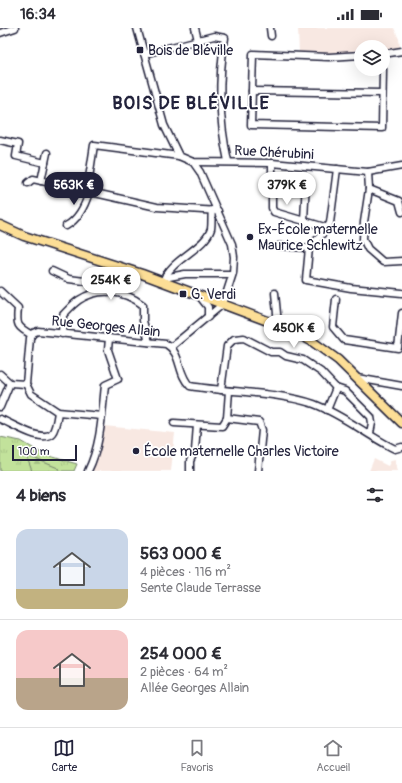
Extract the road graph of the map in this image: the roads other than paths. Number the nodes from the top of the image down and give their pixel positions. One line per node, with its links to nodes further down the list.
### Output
1 (15, 28): 5 (street)
2 (137, 28): 10 (street)
3 (195, 28): 7 (street)
4 (270, 28): 6 (street)
5 (0, 33)
6 (272, 36)
7 (198, 40): 10 (street); 18 (street)
8 (402, 51): 9 (street)
9 (390, 53)
10 (144, 54): 17 (street)
11 (354, 55): 13 (street)
12 (383, 76): 14 (street)
13 (252, 91): 14 (street); 14 (street)
14 (382, 93)
15 (0, 140): 20 (street)
16 (47, 153): 20 (street)
17 (179, 156): 19 (street); 29 (street)
18 (228, 161): 19 (street, Rue Chérubini); 21 (street, Rue Chérubini)
19 (193, 162): 30 (street)
20 (45, 163): 26 (street)
21 (272, 163): 23 (street, Rue Chérubini); 32 (street)
22 (402, 166): 24 (street, Rue Chérubini)
23 (337, 169): 24 (street, Rue Chérubini); 35 (street)
24 (368, 172): 28 (street)
25 (306, 180): 32 (street)
26 (41, 181): 27 (street); 29 (street)
27 (28, 183)
28 (369, 189): 31 (street); 38 (street)
29 (88, 191): 30 (street); 34 (street)
30 (215, 210): 41 (street); 48 (street)
31 (402, 212)
32 (304, 221): 35 (street)
33 (0, 225): 41 (main road)
34 (66, 226)
35 (328, 228): 37 (street)
36 (279, 246): 37 (street)
37 (309, 248): 46 (street)
38 (402, 260)
39 (52, 271): 43 (street)
40 (229, 274): 41 (street)
41 (165, 279): 44 (main road)
42 (0, 291): 53 (street)
43 (104, 291): 52 (street); 55 (street)
44 (195, 293): 48 (main road); 50 (street)
45 (275, 293): 51 (street)
46 (402, 293)
47 (336, 299): 49 (street)
48 (223, 304): 50 (street, Rue Georges Allain); 51 (main road)
49 (402, 314)
50 (208, 317): 56 (street, Rue Georges Allain)
51 (278, 324): 58 (main road)
52 (62, 334): 53 (street, Rue Georges Allain); 54 (street, Rue Georges Allain)
53 (32, 335): 60 (street, Rue Georges Allain)
54 (109, 338): 55 (street, Rue Georges Allain); 68 (street)
55 (149, 342): 56 (street, Rue Georges Allain)
56 (171, 347): 63 (street)
57 (0, 374): 59 (street)
58 (358, 378): 61 (street); 72 (main road)
59 (10, 383): 60 (street); 65 (street)
60 (26, 384): 67 (street)
61 (402, 386)
62 (336, 388): 63 (street); 66 (street); 74 (street)
63 (221, 390): 64 (street)
64 (229, 391): 66 (street); 69 (street)
65 (0, 407)
66 (327, 410): 74 (street)
67 (58, 412): 68 (street); 70 (street)
68 (102, 416): 76 (street)
69 (227, 418): 73 (street); 78 (street)
70 (0, 419)
71 (174, 423): 73 (street)
72 (402, 423)
73 (197, 425): 77 (street)
74 (370, 433): 75 (street)
75 (402, 447)
76 (88, 471)
77 (190, 471)
78 (258, 471)

